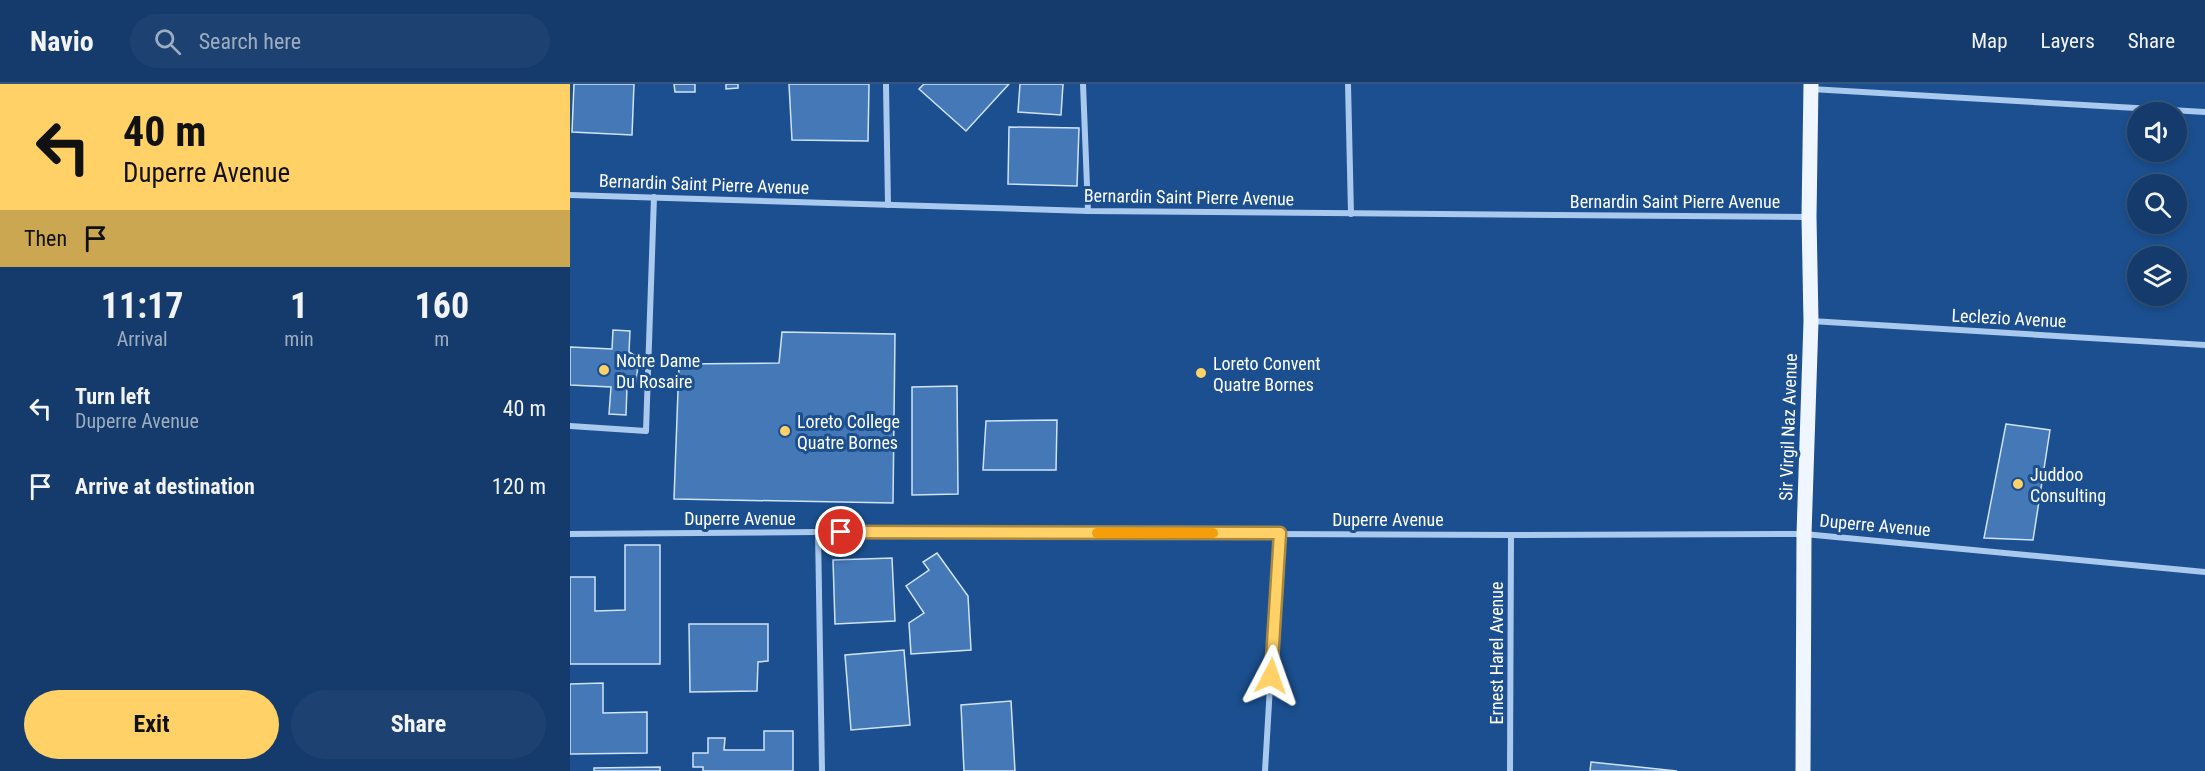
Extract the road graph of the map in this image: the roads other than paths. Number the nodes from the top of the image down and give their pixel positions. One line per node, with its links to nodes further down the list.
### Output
1 (886, 84): 8 (street)
2 (1083, 84): 9 (street)
3 (1348, 84): 10 (street)
4 (1811, 86): 5 (street); 11 (main road, Sir Virgil Naz Avenue)
5 (2205, 112)
6 (570, 195): 7 (street, Bernardin Saint Pierre Avenue)
7 (654, 197): 8 (street, Bernardin Saint Pierre Avenue); 14 (street)
8 (888, 205): 9 (street, Bernardin Saint Pierre Avenue)
9 (1088, 211): 10 (street, Bernardin Saint Pierre Avenue)
10 (1350, 214): 11 (street, Bernardin Saint Pierre Avenue)
11 (1809, 217): 12 (main road, Sir Virgil Naz Avenue)
12 (1811, 321): 13 (street, Leclezio Avenue); 18 (main road, Sir Virgil Naz Avenue)
13 (2205, 345)
14 (570, 426)
15 (818, 532): 16 (street, Duperre Avenue); 17 (street, Duperre Avenue); 21 (street)
16 (1280, 533): 19 (street, Duperre Avenue); 22 (street)
17 (570, 534)
18 (1804, 534): 19 (street, Duperre Avenue); 20 (street, Duperre Avenue); 24 (main road, Sir Virgil Naz Avenue)
19 (1511, 535): 23 (street, Ernest Harel Avenue)
20 (2205, 572)
21 (822, 771)
22 (1265, 771)
23 (1510, 771)
24 (1803, 771)

